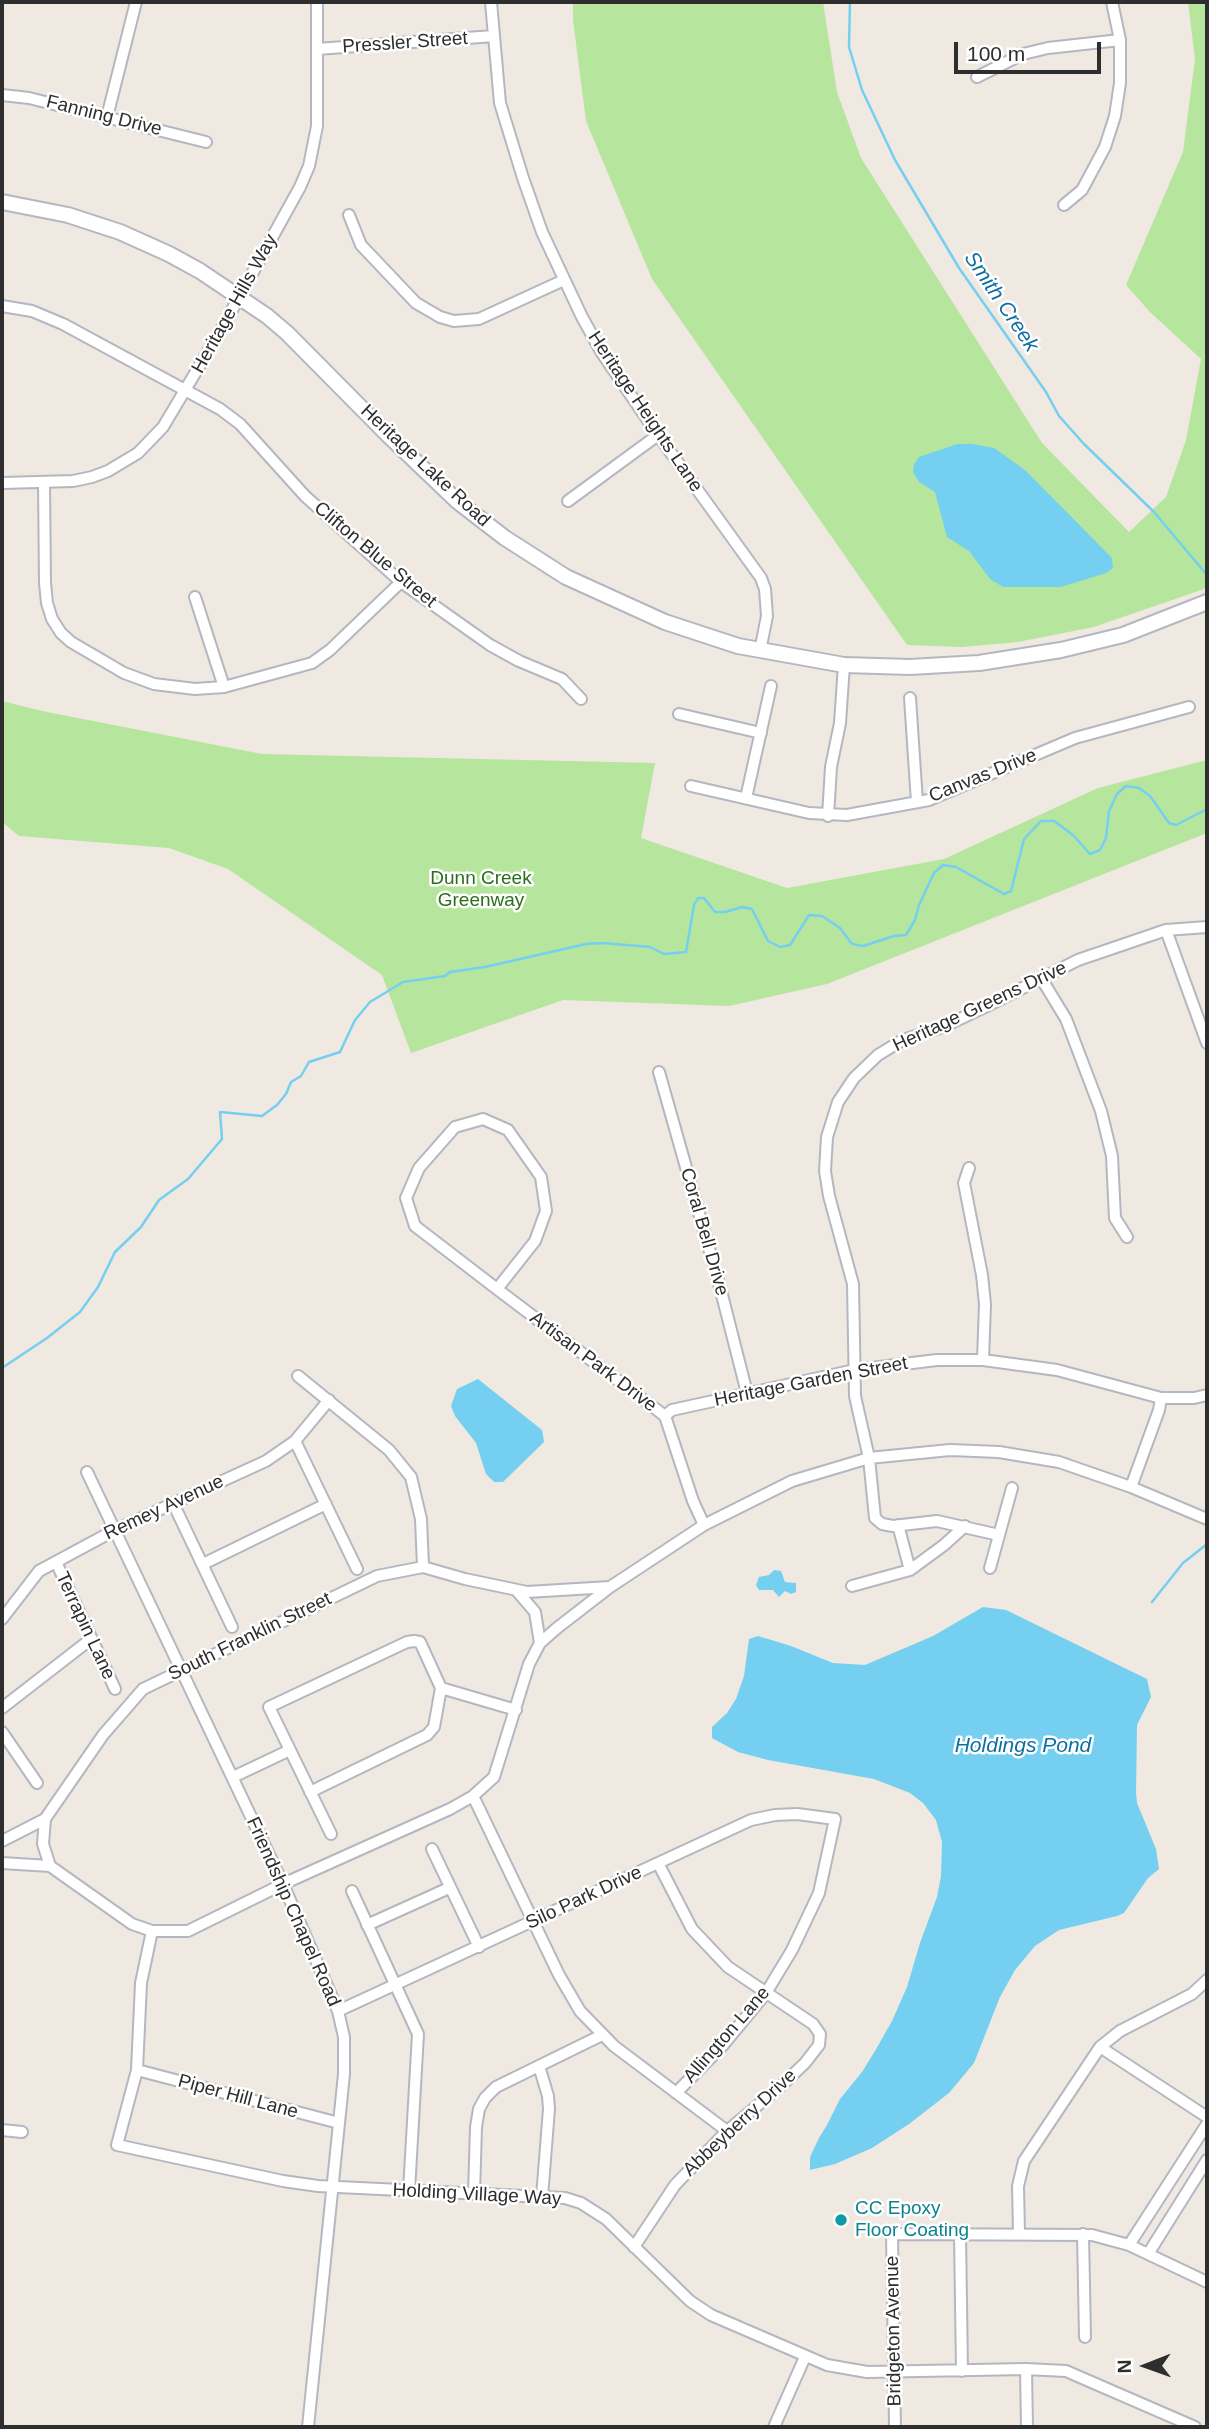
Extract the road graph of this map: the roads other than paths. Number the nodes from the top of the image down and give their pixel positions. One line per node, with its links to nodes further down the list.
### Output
1 (136, 2): 10 (street)
2 (317, 2): 7 (street, Heritage Hills Way)
3 (491, 2): 5 (street, Heritage Heights Lane)
4 (1111, 2): 6 (street)
5 (494, 36): 7 (street, Pressler Street); 15 (street, Heritage Heights Lane)
6 (1120, 40): 8 (street); 13 (street)
7 (317, 49): 16 (street, Heritage Hills Way)
8 (977, 77)
9 (2, 94): 10 (street, Fanning Drive)
10 (107, 117): 11 (street, Fanning Drive)
11 (206, 142)
12 (2, 202): 16 (main road, Heritage Lake Road)
13 (1064, 205)
14 (349, 215): 15 (street)
15 (564, 280): 19 (street, Heritage Heights Lane)
16 (239, 296): 18 (street, Heritage Hills Way); 26 (main road, Heritage Lake Road)
17 (2, 306): 18 (street, Clifton Blue Street)
18 (185, 390): 21 (street, Heritage Hills Way); 23 (street, Clifton Blue Street)
19 (658, 435): 22 (street); 26 (street, Heritage Heights Lane)
20 (2, 483): 21 (street, Heritage Hills Way)
21 (44, 483): 29 (street)
22 (568, 501)
23 (401, 582): 29 (street); 31 (street, Clifton Blue Street)
24 (195, 597): 29 (street)
25 (1207, 604): 27 (main road, Heritage Lake Road)
26 (760, 651): 27 (main road, Heritage Lake Road)
27 (844, 665): 38 (street)
28 (771, 686): 34 (street)
29 (224, 687)
30 (910, 698): 37 (street)
31 (581, 699)
32 (1189, 707): 37 (street, Canvas Drive)
33 (679, 714): 34 (street)
34 (761, 733): 36 (street)
35 (691, 786): 36 (street, Canvas Drive)
36 (746, 798): 38 (street, Canvas Drive)
37 (917, 802): 38 (street, Canvas Drive)
38 (828, 816)
39 (1207, 928): 40 (street, Heritage Greens Drive)
40 (1166, 930): 41 (street, Heritage Greens Drive); 42 (street)
41 (1041, 978): 45 (street); 48 (street, Heritage Greens Drive)
42 (1207, 1043)
43 (659, 1072): 50 (street, Coral Bell Drive)
44 (970, 1167): 47 (street)
45 (1127, 1237)
46 (497, 1289): 46 (street, Artisan Park Drive); 54 (street, Artisan Park Drive)
47 (983, 1360): 48 (street, Heritage Garden Street); 52 (street, Heritage Garden Street)
48 (855, 1370): 50 (street, Heritage Garden Street); 56 (street, Heritage Greens Drive)
49 (298, 1376): 53 (street)
50 (747, 1394): 54 (street, Heritage Garden Street)
51 (1207, 1395): 52 (street, Heritage Garden Street)
52 (1161, 1398): 58 (street)
53 (329, 1400): 55 (street, Remey Avenue); 70 (street)
54 (665, 1416): 63 (street, Artisan Park Drive)
55 (295, 1441): 60 (street, Remey Avenue); 61 (street)
56 (869, 1458): 58 (street, South Franklin Street); 63 (street, South Franklin Street); 64 (street, Heritage Greens Drive)
57 (87, 1472): 66 (street, Friendship Chapel Road)
58 (1130, 1487): 62 (street, South Franklin Street)
59 (1012, 1488): 67 (street)
60 (173, 1503): 66 (street, Remey Avenue); 69 (street)
61 (326, 1504): 69 (street); 71 (street)
62 (1207, 1518)
63 (704, 1525): 75 (street, South Franklin Street)
64 (898, 1525): 65 (street); 73 (street)
65 (965, 1526): 67 (street); 73 (street)
66 (115, 1530): 68 (street, Remey Avenue); 81 (street, Friendship Chapel Road)
67 (999, 1535): 72 (street)
68 (56, 1562): 77 (street, Remey Avenue); 79 (street, Terrapin Lane)
69 (203, 1564): 78 (street)
70 (423, 1567): 76 (street, South Franklin Street); 81 (street, South Franklin Street)
71 (357, 1569)
72 (990, 1569)
73 (910, 1570): 74 (street)
74 (852, 1586)
75 (610, 1587): 76 (street, South Franklin Street); 80 (street, South Franklin Street)
76 (516, 1590): 80 (street)
77 (2, 1619)
78 (232, 1627)
79 (91, 1639): 83 (street, Terrapin Lane); 84 (street)
80 (540, 1643): 85 (street, South Franklin Street)
81 (182, 1669): 88 (street, Friendship Chapel Road); 92 (street, South Franklin Street)
82 (441, 1688): 85 (street); 87 (street); 90 (street)
83 (115, 1689)
84 (2, 1708)
85 (516, 1710): 91 (street, South Franklin Street)
86 (2, 1732): 89 (street)
87 (290, 1750): 88 (street); 90 (street)
88 (233, 1777): 100 (street, Friendship Chapel Road)
89 (37, 1783)
90 (310, 1792): 94 (street)
91 (473, 1796): 100 (street, South Franklin Street); 103 (street)
92 (45, 1819): 95 (street, South Franklin Street); 99 (street)
93 (835, 1819): 98 (street, Silo Park Drive); 109 (street, Allington Lane)
94 (331, 1834)
95 (2, 1841)
96 (432, 1849): 101 (street)
97 (2, 1863): 99 (street)
98 (659, 1863): 103 (street, Silo Park Drive); 109 (street)
99 (50, 1866): 105 (street, South Franklin Street)
100 (283, 1884): 105 (street, South Franklin Street); 110 (street, Friendship Chapel Road)
101 (449, 1888): 104 (street); 106 (street)
102 (352, 1891): 104 (street)
103 (534, 1922): 106 (street, Silo Park Drive); 111 (street)
104 (367, 1924): 108 (street)
105 (152, 1931): 114 (street)
106 (479, 1947): 108 (street, Silo Park Drive)
107 (1207, 1980): 112 (street)
108 (395, 1985): 110 (street, Silo Park Drive); 124 (street)
109 (766, 1993): 115 (street, Allington Lane); 120 (street, Abbeyberry Drive)
110 (338, 2011): 117 (street, Friendship Chapel Road)
111 (602, 2035): 113 (street); 115 (street)
112 (1100, 2047): 116 (street); 127 (street)
113 (539, 2066): 125 (street); 126 (street)
114 (137, 2070): 117 (street, Piper Hill Lane); 123 (street, Holding Village Way)
115 (676, 2093): 120 (street)
116 (1207, 2117)
117 (339, 2123): 123 (street, Friendship Chapel Road)
118 (1207, 2124): 130 (street)
119 (2, 2130): 121 (street)
120 (727, 2131): 131 (street, Abbeyberry Drive)
121 (22, 2132)
122 (1207, 2160): 132 (street)
123 (333, 2187): 124 (street, Holding Village Way); 139 (street, Friendship Chapel Road)
124 (409, 2191): 125 (street, Holding Village Way)
125 (474, 2194): 126 (street, Holding Village Way)
126 (542, 2197): 131 (street, Holding Village Way)
127 (1019, 2233): 128 (street); 129 (street)
128 (960, 2234): 137 (street, Bridgeton Avenue); 138 (street)
129 (1083, 2234): 130 (street); 134 (street)
130 (1129, 2245): 132 (street)
131 (634, 2247): 135 (street, Holding Village Way)
132 (1148, 2254): 133 (street)
133 (1207, 2282)
134 (1084, 2337)
135 (804, 2357): 137 (street, Holding Village Way); 140 (street)
136 (1026, 2369): 138 (street, Holding Village Way); 142 (street); 143 (street, Holding Village Way)
137 (895, 2371): 138 (street, Holding Village Way); 141 (street, Bridgeton Avenue)
138 (961, 2371)
139 (308, 2427)
140 (774, 2427)
141 (895, 2427)
142 (1027, 2427)
143 (1195, 2427)

